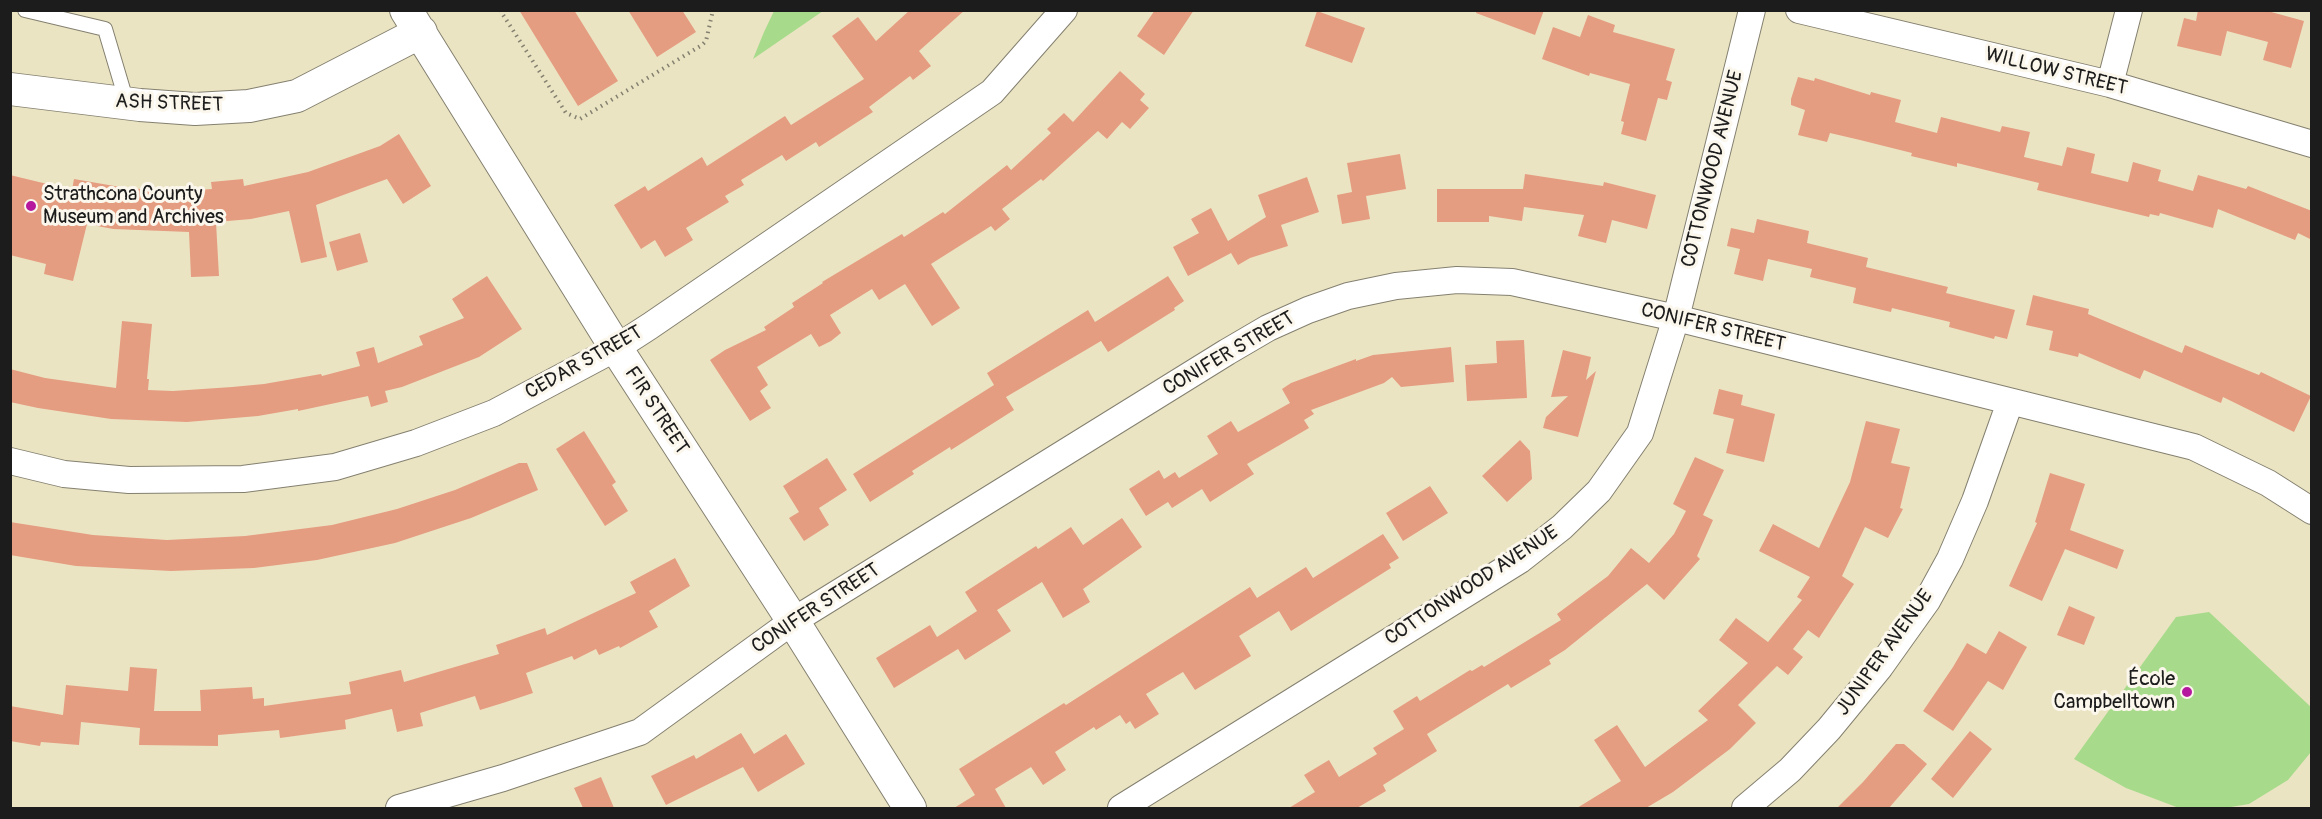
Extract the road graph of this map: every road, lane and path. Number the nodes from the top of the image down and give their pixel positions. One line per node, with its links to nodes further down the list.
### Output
1 (25, 10): 11 (lane)
2 (501, 10): 3 (path)
3 (713, 10)
4 (1064, 10): 14 (street, CEDAR STREET)
5 (1752, 10): 13 (street, COTTONWOOD AVENUE)
6 (1799, 10): 9 (street, WILLOW STREET)
7 (2130, 10): 9 (street)
8 (414, 21): 11 (street, ASH STREET); 14 (street, FIR STREET)
9 (2110, 84): 12 (street, WILLOW STREET)
10 (10, 89): 11 (street, ASH STREET)
11 (127, 104)
12 (2312, 144)
13 (1676, 318): 15 (street, CONIFER STREET); 18 (street, CONIFER STREET); 21 (street, COTTONWOOD AVENUE)
14 (616, 348): 16 (street, CEDAR STREET); 18 (street, FIR STREET)
15 (2010, 402): 17 (street, CONIFER STREET); 22 (street, JUNIPER AVENUE)
16 (10, 461)
17 (2312, 511)
18 (793, 621): 19 (street, CONIFER STREET); 20 (street, FIR STREET)
19 (399, 808)
20 (910, 808)
21 (1121, 808)
22 (1745, 808)

